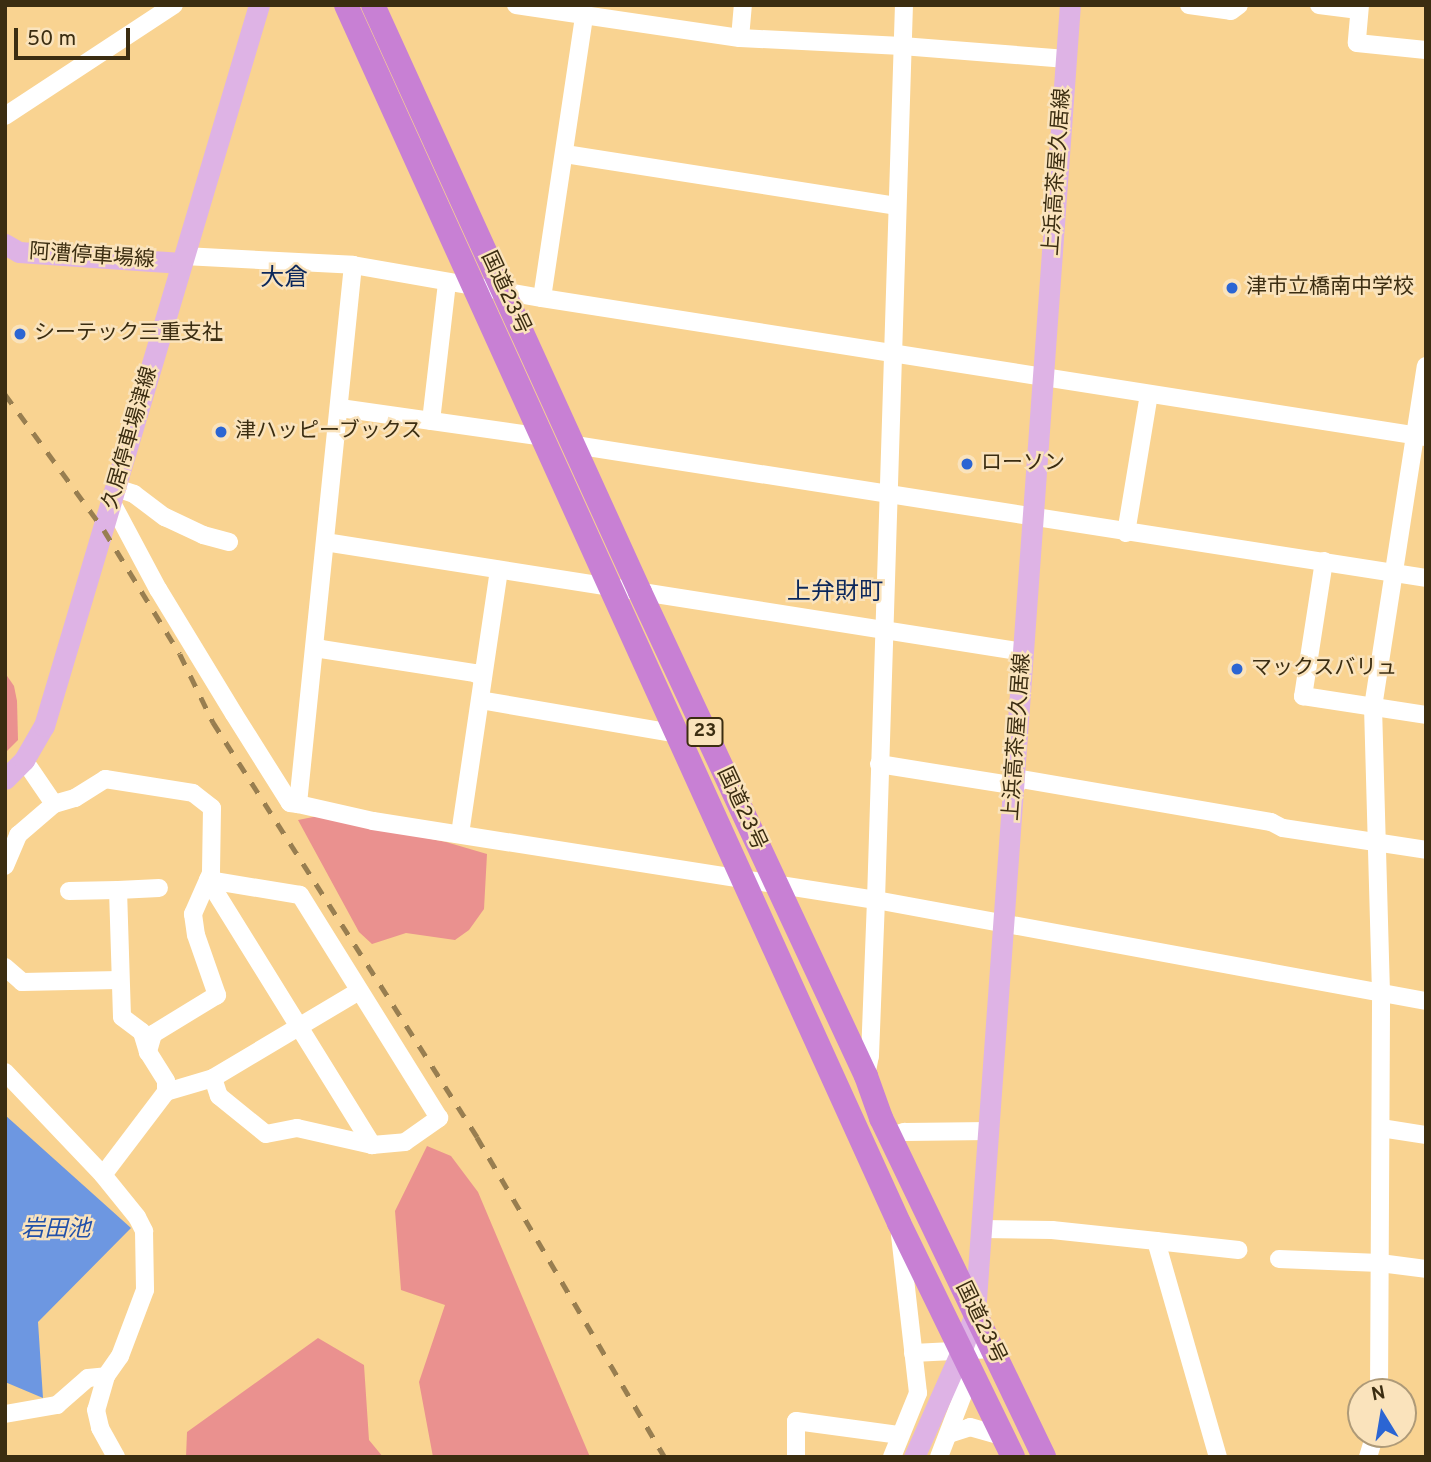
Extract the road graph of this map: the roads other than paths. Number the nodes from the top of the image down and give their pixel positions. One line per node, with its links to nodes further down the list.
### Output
1 (174, 5): 19 (street)
2 (259, 5): 23 (main road, 久居停車場津線)
3 (346, 5): 26 (highway, 国道23号 / 23)
4 (373, 5): 27 (highway, 国道23号 / 23)
5 (516, 5): 12 (street)
6 (743, 5): 15 (street)
7 (904, 5): 16 (street)
8 (1070, 5): 18 (main road, 上浜高茶屋久居線)
9 (1189, 5): 10 (street)
10 (1239, 5)
11 (1319, 5): 13 (street)
12 (552, 7): 14 (street)
13 (1359, 8): 17 (street)
14 (584, 16): 15 (street); 20 (street)
15 (740, 38): 16 (street)
16 (902, 46): 18 (street); 21 (street)
17 (1426, 50)
18 (1066, 58): 31 (main road, 上浜高茶屋久居線)
19 (5, 116)
20 (565, 154): 21 (street); 28 (street)
21 (896, 206): 29 (street)
22 (5, 244): 23 (main road, 阿漕停車場線)
23 (183, 259): 24 (street); 39 (main road, 久居停車場津線)
24 (353, 265): 25 (street); 33 (street)
25 (447, 282): 26 (street); 34 (street)
26 (476, 287): 27 (street); 36 (highway, 国道23号 / 23)
27 (504, 292): 28 (street); 37 (highway, 国道23号 / 23)
28 (542, 298): 29 (street)
29 (891, 353): 31 (street); 38 (street)
30 (1426, 366): 35 (street)
31 (1044, 377): 32 (street); 40 (main road, 上浜高茶屋久居線)
32 (1149, 394): 35 (street); 41 (street)
33 (340, 408): 34 (street); 43 (street)
34 (431, 421): 36 (street)
35 (1422, 437): 46 (street)
36 (543, 438): 48 (highway, 国道23号 / 23)
37 (575, 445): 38 (street); 49 (highway, 国道23号 / 23)
38 (887, 493): 40 (street); 50 (street)
39 (114, 496): 42 (street); 58 (main road, 久居停車場津線); 63 (street)
40 (1034, 516): 41 (street); 52 (main road, 上浜高茶屋久居線)
41 (1126, 533): 44 (street)
42 (229, 542)
43 (325, 542): 45 (street); 51 (street)
44 (1324, 561): 46 (street); 55 (street)
45 (499, 570): 48 (street); 53 (street)
46 (1395, 573): 47 (street); 55 (street)
47 (1426, 578)
48 (611, 587): 49 (street); 57 (highway, 国道23号 / 23)
49 (640, 592): 50 (street); 70 (highway, 国道23号 / 23)
50 (884, 630): 52 (street); 59 (street)
51 (315, 645): 53 (street); 63 (street)
52 (1024, 652): 61 (main road, 上浜高茶屋久居線)
53 (483, 678): 54 (street)
54 (480, 700): 57 (street); 64 (street)
55 (1373, 707): 56 (street); 65 (street)
56 (1426, 715)
57 (679, 734): 69 (highway, 国道23号 / 23)
58 (24, 760): 60 (main road, 久居停車場津線); 62 (street)
59 (880, 764): 61 (street); 74 (street)
60 (5, 779)
61 (1016, 782): 65 (street); 75 (main road, 上浜高茶屋久居線)
62 (54, 804): 67 (street); 68 (street)
63 (298, 804): 64 (street)
64 (460, 834): 69 (street)
65 (1377, 842): 66 (street); 79 (street)
66 (1426, 850)
67 (5, 866)
68 (208, 880): 78 (street); 81 (street); 82 (street)
69 (744, 881): 70 (street); 93 (highway, 国道23号 / 23)
70 (777, 885): 74 (street); 84 (highway, 国道23号 / 23)
71 (159, 888): 72 (street)
72 (118, 890): 73 (street); 77 (street)
73 (69, 891)
74 (876, 900): 75 (street); 84 (street)
75 (1004, 922): 79 (street); 88 (main road, 上浜高茶屋久居線)
76 (5, 967): 77 (street)
77 (119, 980): 82 (street)
78 (359, 991): 81 (street); 91 (street)
79 (1381, 993): 80 (street); 87 (street)
80 (1426, 1001)
81 (299, 1028): 85 (street); 91 (street)
82 (148, 1052): 86 (street)
83 (5, 1072): 92 (street)
84 (866, 1076): 90 (highway, 国道23号 / 23)
85 (213, 1078): 86 (street); 91 (street)
86 (166, 1093): 92 (street)
87 (1381, 1128): 89 (street); 98 (street)
88 (990, 1131): 90 (street); 94 (main road, 上浜高茶屋久居線)
89 (1426, 1135)
90 (889, 1136): 100 (highway, 国道23号 / 23)
91 (372, 1145)
92 (103, 1175): 104 (street)
93 (899, 1223): 101 (highway, 国道23号 / 23); 103 (street)
94 (982, 1229): 95 (street); 100 (main road, 上浜高茶屋久居線)
95 (1156, 1241): 96 (street); 116 (street)
96 (1239, 1250)
97 (1279, 1259): 98 (street)
98 (1380, 1263): 99 (street); 105 (street)
99 (1426, 1269)
100 (975, 1313): 101 (main road, 上浜高茶屋久居線); 102 (highway, 国道23号 / 23)
101 (962, 1349): 102 (street); 103 (street); 107 (street); 109 (highway, 国道23号 / 23); 113 (main road, 上浜高茶屋久居線)
102 (993, 1349): 115 (highway, 国道23号 / 23)
103 (913, 1353): 108 (street)
104 (106, 1376): 106 (street); 110 (street)
105 (1379, 1378)
106 (5, 1413)
107 (949, 1434): 109 (street); 114 (street)
108 (900, 1435): 111 (street); 112 (street)
109 (1009, 1447)
110 (116, 1457)
111 (796, 1457)
112 (892, 1457)
113 (914, 1457)
114 (939, 1457)
115 (1044, 1457)
116 (1218, 1457)

